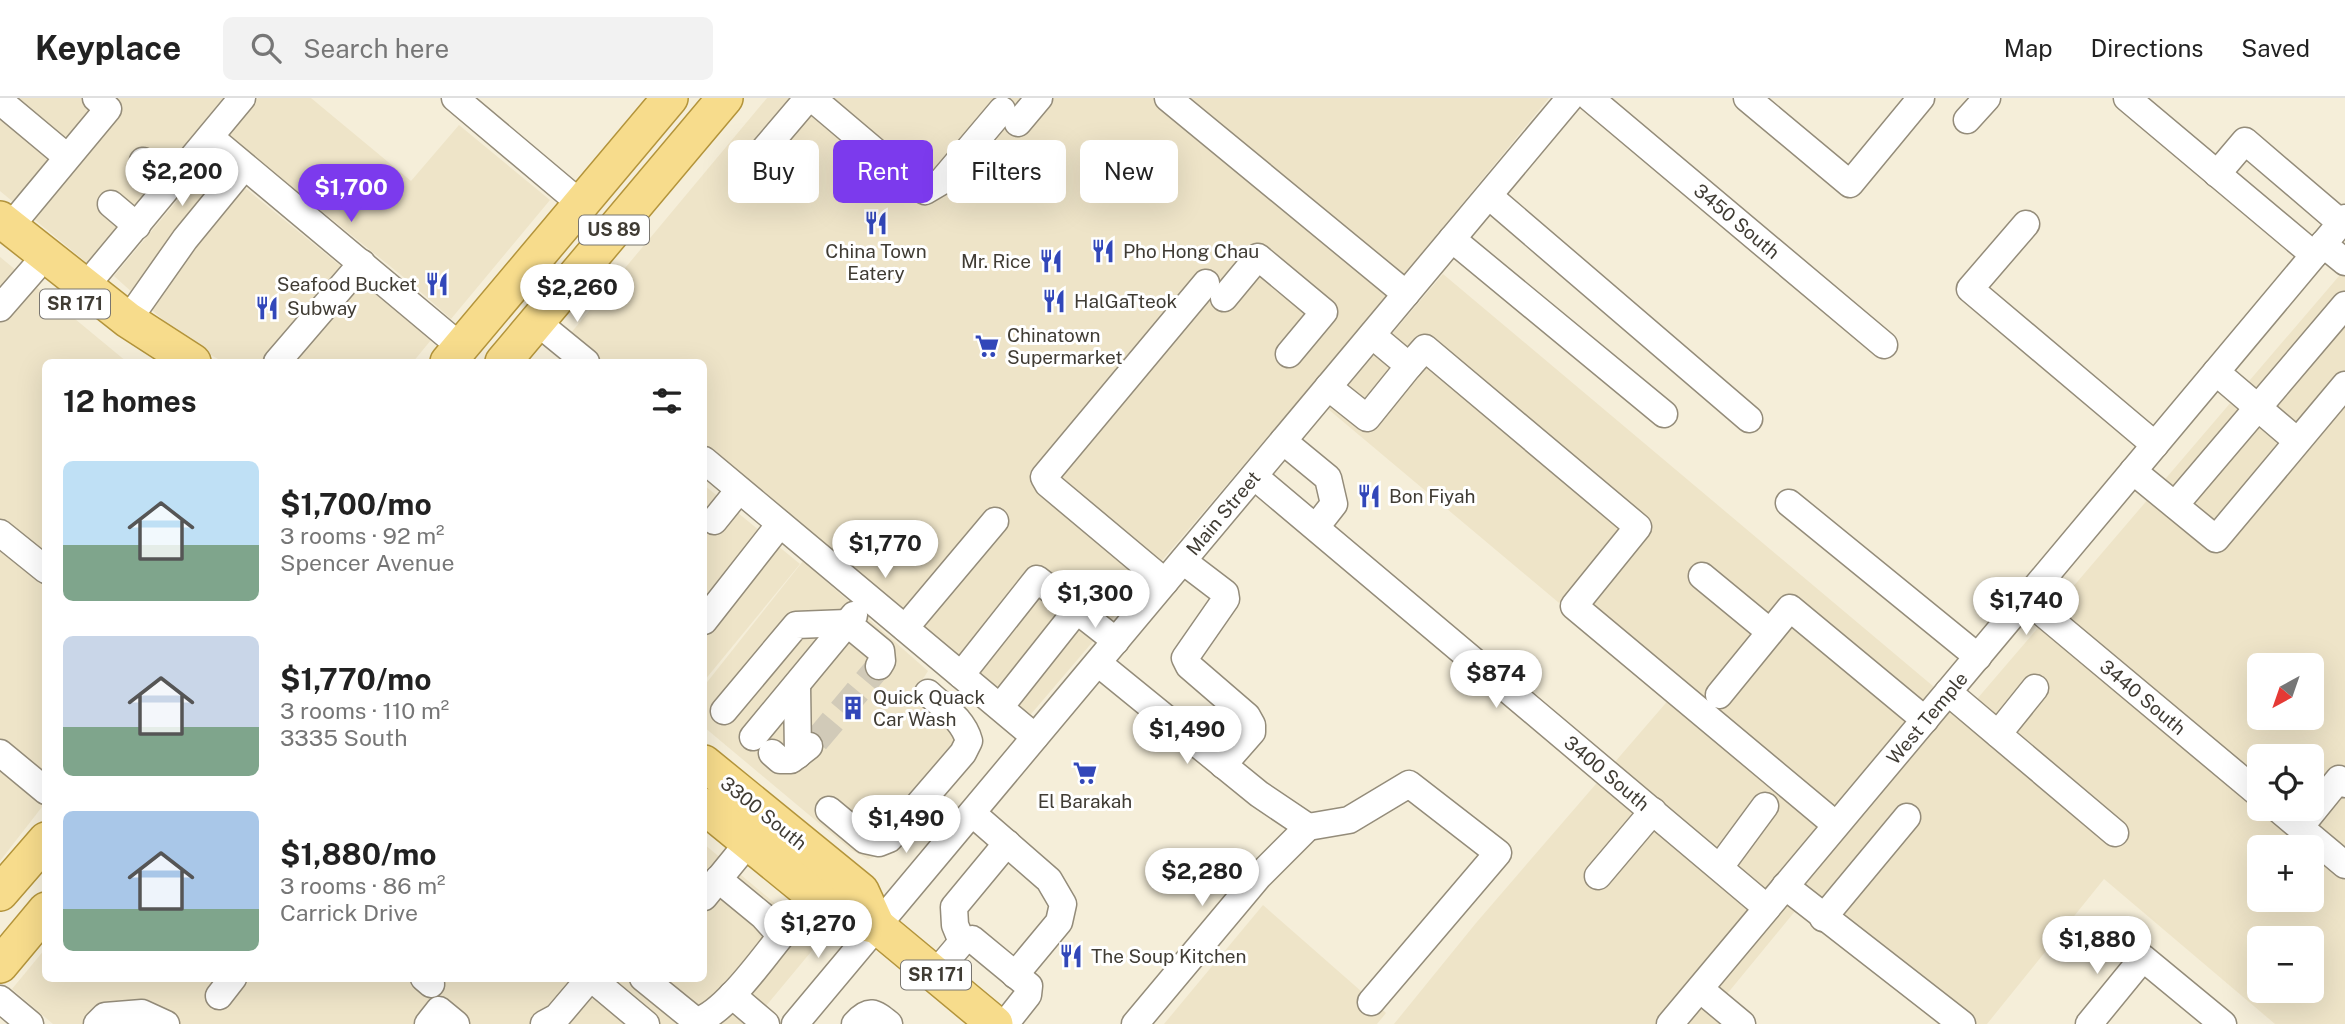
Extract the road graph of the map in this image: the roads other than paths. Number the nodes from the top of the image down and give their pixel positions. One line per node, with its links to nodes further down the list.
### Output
1 (96, 98): 19 (street)
2 (242, 98): 17 (street)
3 (455, 98): 26 (street)
4 (670, 98): 26 (main road, US 89)
5 (725, 98): 42 (main road, US 89)
6 (811, 98): 7 (street); 18 (street)
7 (1039, 98)
8 (1168, 98): 38 (street)
9 (1570, 98): 24 (street, Main Street)
10 (1590, 98): 44 (street, 3450 South)
11 (1747, 98): 12 (street)
12 (1921, 98)
13 (1987, 98): 16 (street)
14 (2127, 98): 22 (street)
15 (4, 115): 19 (street)
16 (1968, 120)
17 (210, 137): 21 (street); 23 (street)
18 (773, 140)
19 (67, 157): 30 (street)
20 (143, 162): 23 (street)
21 (244, 167): 31 (street); 35 (street)
22 (2217, 174): 28 (street); 33 (street)
23 (171, 184): 27 (street)
24 (1489, 196): 32 (street, Main Street); 58 (street)
25 (111, 204): 27 (street)
26 (581, 204): 45 (main road, US 89)
27 (143, 218): 31 (street); 37 (street)
28 (2343, 221): 33 (street, West Temple)
29 (2026, 224): 61 (street)
30 (3, 229): 36 (main road, SR 171); 37 (main road, SR 171)
31 (185, 239): 41 (street)
32 (1452, 239): 38 (street, Main Street); 57 (street)
33 (2319, 250): 34 (street); 53 (street, West Temple)
34 (2345, 262)
35 (362, 263): 45 (street); 49 (street)
36 (34, 269): 40 (street); 47 (main road, SR 171)
37 (85, 287): 41 (main road, SR 171)
38 (1406, 294): 43 (street, Main Street)
39 (2345, 305): 56 (street)
40 (0, 309)
41 (128, 320): 48 (main road, SR 171)
42 (537, 321): 50 (main road, US 89); 51 (street)
43 (1372, 335): 52 (street); 55 (street, Main Street)
44 (1884, 345)
45 (455, 354)
46 (1289, 354): 76 (street)
47 (150, 359)
48 (188, 359)
49 (279, 359)
50 (505, 359)
51 (582, 359)
52 (1409, 366): 55 (street); 113 (street)
53 (2216, 372): 56 (street); 61 (street, West Temple)
54 (2345, 385): 60 (street)
55 (1328, 387): 59 (street, Main Street)
56 (2258, 408): 60 (street); 67 (street)
57 (1664, 414)
58 (1749, 419)
59 (1283, 442): 64 (street, Main Street); 71 (street)
60 (2297, 442): 67 (street)
61 (2155, 444): 63 (street, West Temple)
62 (707, 463): 65 (street)
63 (2133, 471): 67 (street); 78 (street, West Temple)
64 (1254, 476): 71 (street, 3400 South); 73 (street, Main Street)
65 (738, 490): 68 (street); 70 (street)
66 (1789, 503): 85 (street)
67 (2175, 505)
68 (714, 521)
69 (995, 522): 82 (street)
70 (780, 524): 77 (street); 80 (street)
71 (1316, 527): 109 (street, 3400 South)
72 (0, 533): 74 (street)
73 (1183, 561): 76 (street, Main Street); 102 (street)
74 (42, 567)
75 (1702, 576): 83 (street)
76 (1165, 582): 84 (street, Main Street)
77 (868, 597): 81 (street); 82 (street)
78 (2027, 600): 85 (street, West Temple); 103 (street, 3440 South)
79 (1077, 610): 84 (street); 88 (street); 94 (street)
80 (707, 617)
81 (847, 623): 87 (street); 89 (street); 95 (street)
82 (905, 628): 88 (street)
83 (1770, 632): 93 (street); 96 (street)
84 (1116, 641): 86 (street, Main Street)
85 (1978, 657): 91 (street, West Temple)
86 (1098, 663): 98 (street, Main Street); 102 (street)
87 (879, 666)
88 (961, 675): 94 (street)
89 (797, 685): 99 (street); 99 (street)
90 (2035, 688): 97 (street)
91 (1948, 692): 96 (street, West Temple); 97 (street)
92 (928, 693): 108 (street)
93 (1719, 695)
94 (1000, 707): 98 (street)
95 (714, 711): 99 (street)
96 (1925, 720): 113 (street, West Temple)
97 (1997, 734): 116 (street)
98 (1035, 737): 110 (street, Main Street)
99 (762, 745)
100 (0, 753): 105 (street)
101 (707, 765): 129 (main road, 3300 South / SR 171)
102 (1223, 765): 114 (street)
103 (2247, 784)
104 (2345, 784): 115 (street)
105 (42, 788)
106 (1765, 806): 121 (street)
107 (707, 809): 117 (main road, 3300 South / SR 171)
108 (829, 810)
109 (1653, 811): 121 (street, 3400 South); 122 (street)
110 (972, 813): 118 (street); 129 (street, Main Street)
111 (1907, 817): 128 (street)
112 (2293, 821): 115 (street)
113 (1836, 825): 123 (street, West Temple)
114 (1308, 827): 142 (street); 157 (street)
115 (2300, 827): 120 (street)
116 (2115, 833)
117 (748, 843): 124 (street); 129 (main road, 3300 South / SR 171)
118 (1007, 844): 130 (street); 137 (street)
119 (42, 845): 125 (main road)
120 (2345, 865)
121 (1720, 867): 126 (street, 3400 South)
122 (1598, 876)
123 (1785, 886): 126 (street, West Temple); 128 (street)
124 (711, 888): 139 (street)
125 (0, 892)
126 (1767, 908): 138 (street, West Temple)
127 (42, 914): 131 (main road)
128 (1823, 918): 160 (street)
129 (877, 926): 132 (main road, 3300 South / SR 171); 152 (street, Main Street)
130 (962, 942): 132 (street); 137 (street)
131 (5, 949)
132 (935, 974): 155 (main road, 3300 South / SR 171)
133 (587, 982): 148 (street)
134 (595, 982): 141 (street)
135 (637, 982): 141 (street)
136 (646, 982): 139 (street)
137 (1022, 985): 156 (street)
138 (1700, 989): 158 (street, West Temple); 159 (street)
139 (732, 995): 150 (street); 151 (street)
140 (0, 999): 143 (street)
141 (619, 1002): 149 (street)
142 (1371, 1002)
143 (30, 1024)
144 (97, 1024): 145 (street)
145 (166, 1024)
146 (428, 1024): 147 (street)
147 (456, 1024)
148 (544, 1024)
149 (646, 1024)
150 (717, 1024)
151 (766, 1024)
152 (794, 1024)
153 (855, 1024): 154 (street)
154 (889, 1024)
155 (995, 1024)
156 (1005, 1024)
157 (1135, 1024)
158 (1670, 1024)
159 (1742, 1024)
160 (1962, 1024)
161 (2088, 1024): 162 (street)
162 (2223, 1024)

